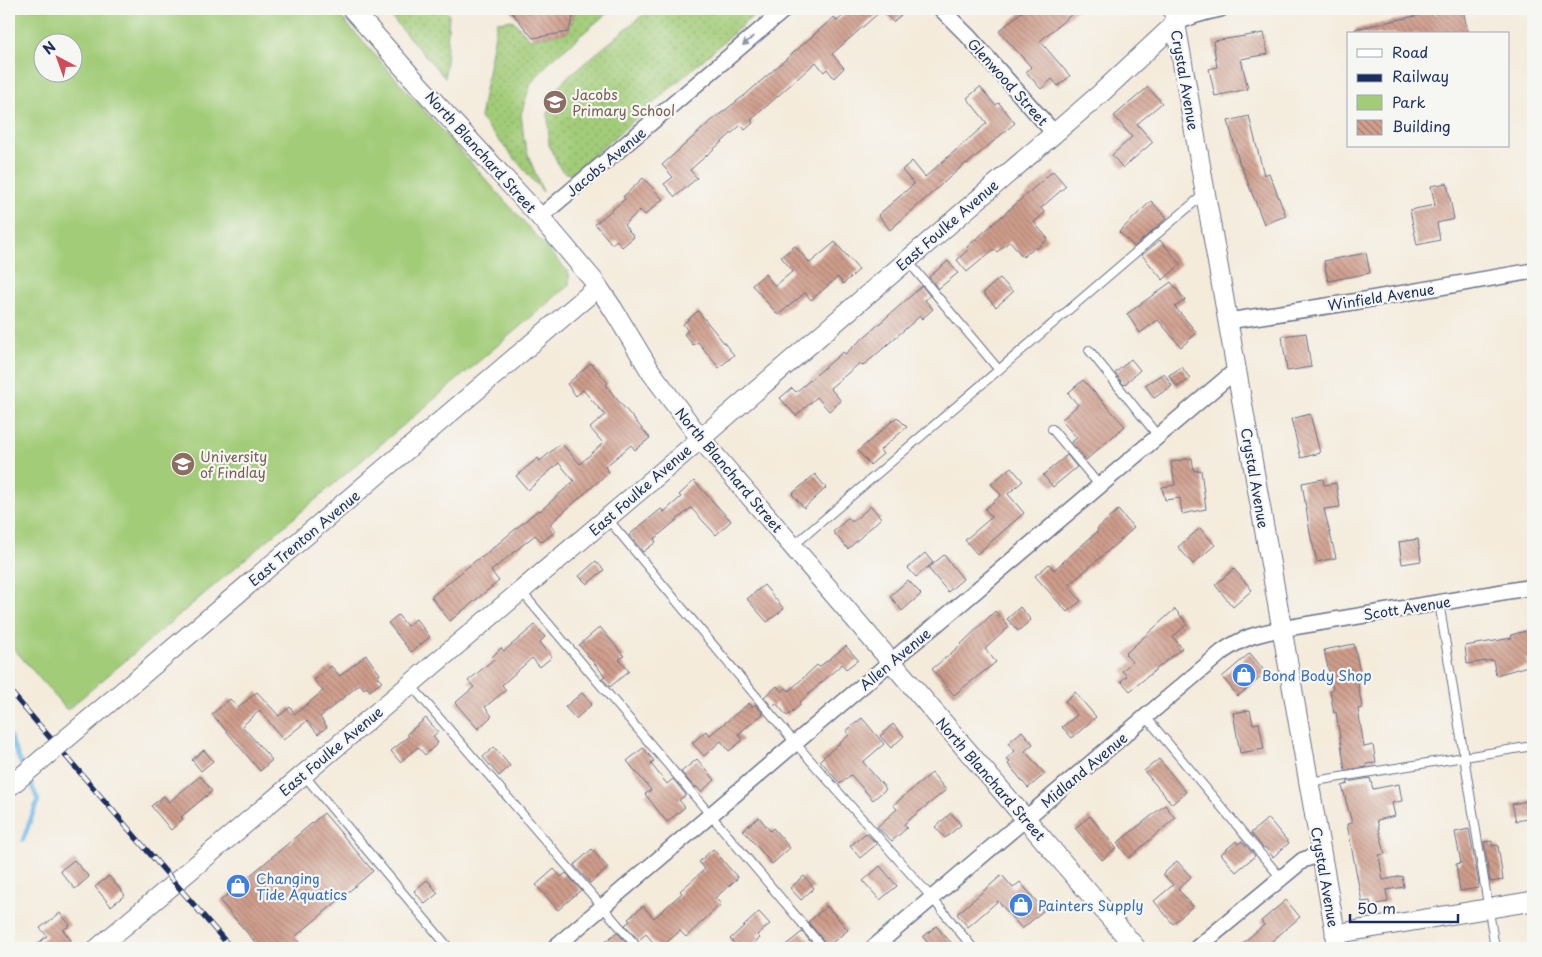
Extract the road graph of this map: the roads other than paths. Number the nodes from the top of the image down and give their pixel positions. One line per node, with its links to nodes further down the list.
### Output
1 (352, 9): 8 (street, North Blanchard Street)
2 (784, 9): 8 (street, Jacobs Avenue, one-way to 8)
3 (941, 9): 6 (street, Glenwood Street)
4 (1221, 9): 5 (street)
5 (1174, 16): 6 (street, East Foulke Avenue); 7 (street, Crystal Avenue)
6 (1054, 133): 9 (street, East Foulke Avenue)
7 (1205, 192): 12 (street, Crystal Avenue); 14 (lane)
8 (540, 217): 11 (street, North Blanchard Street)
9 (906, 260): 14 (lane); 18 (street, East Foulke Avenue)
10 (1533, 274): 12 (street, Winfield Avenue)
11 (598, 287): 18 (street, North Blanchard Street); 34 (street, East Trenton Avenue, bridge)
12 (1228, 321): 15 (street, Crystal Avenue)
13 (1089, 350): 17 (lane)
14 (999, 370): 21 (lane)
15 (1236, 370): 17 (street, Allen Avenue); 25 (street, Crystal Avenue)
16 (1052, 429): 19 (lane)
17 (1158, 436): 19 (street, Allen Avenue)
18 (700, 438): 20 (street, East Foulke Avenue); 21 (street, North Blanchard Street)
19 (1100, 486): 26 (street, Allen Avenue)
20 (607, 518): 23 (street, East Foulke Avenue); 29 (lane)
21 (793, 546): 26 (street, North Blanchard Street)
22 (1533, 587): 24 (street, Scott Avenue)
23 (521, 591): 27 (street, East Foulke Avenue); 35 (lane)
24 (1439, 602): 25 (street, Scott Avenue); 31 (lane)
25 (1281, 629): 28 (street, Midland Avenue); 33 (street, Crystal Avenue)
26 (890, 662): 29 (street, Allen Avenue); 36 (street, North Blanchard Street)
27 (410, 684): 32 (street, East Foulke Avenue); 41 (lane)
28 (1146, 717): 36 (street, Midland Avenue); 38 (lane)
29 (796, 744): 35 (street, Allen Avenue); 39 (lane)
30 (1533, 746): 31 (lane)
31 (1464, 758): 33 (lane); 42 (lane)
32 (303, 774): 44 (street, East Foulke Avenue); 45 (lane)
33 (1308, 782): 37 (street, Crystal Avenue)
34 (9, 787)
35 (710, 816): 41 (street, Allen Avenue); 48 (lane)
36 (1025, 819): 39 (street, Midland Avenue); 51 (street, North Blanchard Street)
37 (1321, 854): 38 (street); 43 (street, Crystal Avenue)
38 (1281, 878): 52 (street)
39 (932, 898): 49 (street, Midland Avenue); 50 (lane)
40 (1533, 901): 42 (street)
41 (603, 907): 46 (street, Allen Avenue); 47 (lane)
42 (1488, 908): 43 (street); 53 (lane)
43 (1336, 941)
44 (100, 948)
45 (449, 948)
46 (554, 948)
47 (638, 948)
48 (823, 948)
49 (873, 948)
50 (973, 948)
51 (1136, 948)
52 (1197, 948)
53 (1495, 948)

